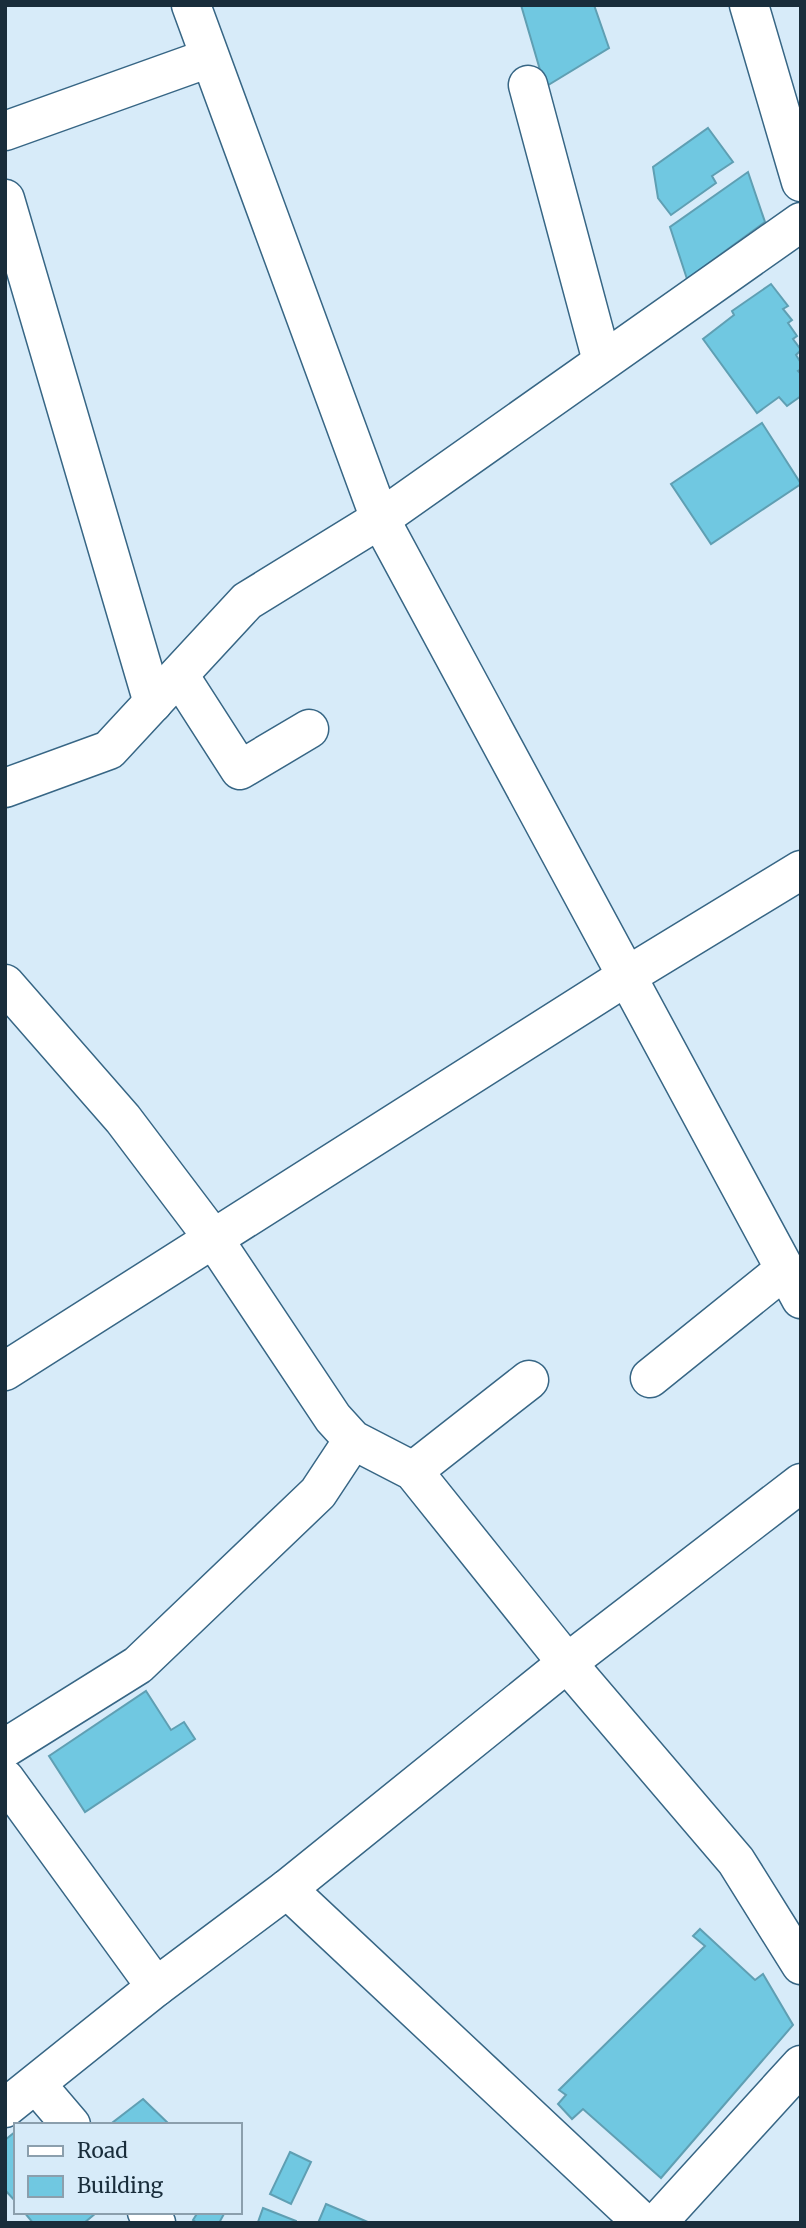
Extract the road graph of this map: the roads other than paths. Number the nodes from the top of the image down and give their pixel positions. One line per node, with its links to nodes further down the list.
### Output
1 (191, 5): 3 (street)
2 (749, 5): 6 (street)
3 (209, 58): 5 (street); 10 (street)
4 (528, 85): 9 (street)
5 (5, 131)
6 (801, 182)
7 (5, 199): 12 (street)
8 (801, 222): 9 (street)
9 (603, 361): 10 (street)
10 (380, 519): 11 (street); 16 (street)
11 (179, 674): 12 (street); 13 (street)
12 (153, 703): 14 (street)
13 (309, 729)
14 (5, 788)
15 (801, 870): 16 (street)
16 (627, 976): 18 (street); 19 (street)
17 (5, 984): 18 (street)
18 (212, 1238): 20 (street); 23 (street)
19 (792, 1285): 21 (street)
20 (5, 1371)
21 (650, 1378)
22 (529, 1380): 24 (street)
23 (353, 1440): 24 (street); 27 (street)
24 (413, 1471): 26 (street)
25 (801, 1483): 26 (street)
26 (568, 1664): 29 (street); 30 (street)
27 (5, 1748)
28 (5, 1779): 31 (street)
29 (287, 1889): 31 (street); 36 (street)
30 (801, 1965)
31 (156, 1987): 33 (street)
32 (801, 2065): 37 (street)
33 (36, 2084): 34 (street); 35 (street)
34 (5, 2108)
35 (69, 2123)
36 (643, 2223)
37 (657, 2223)

